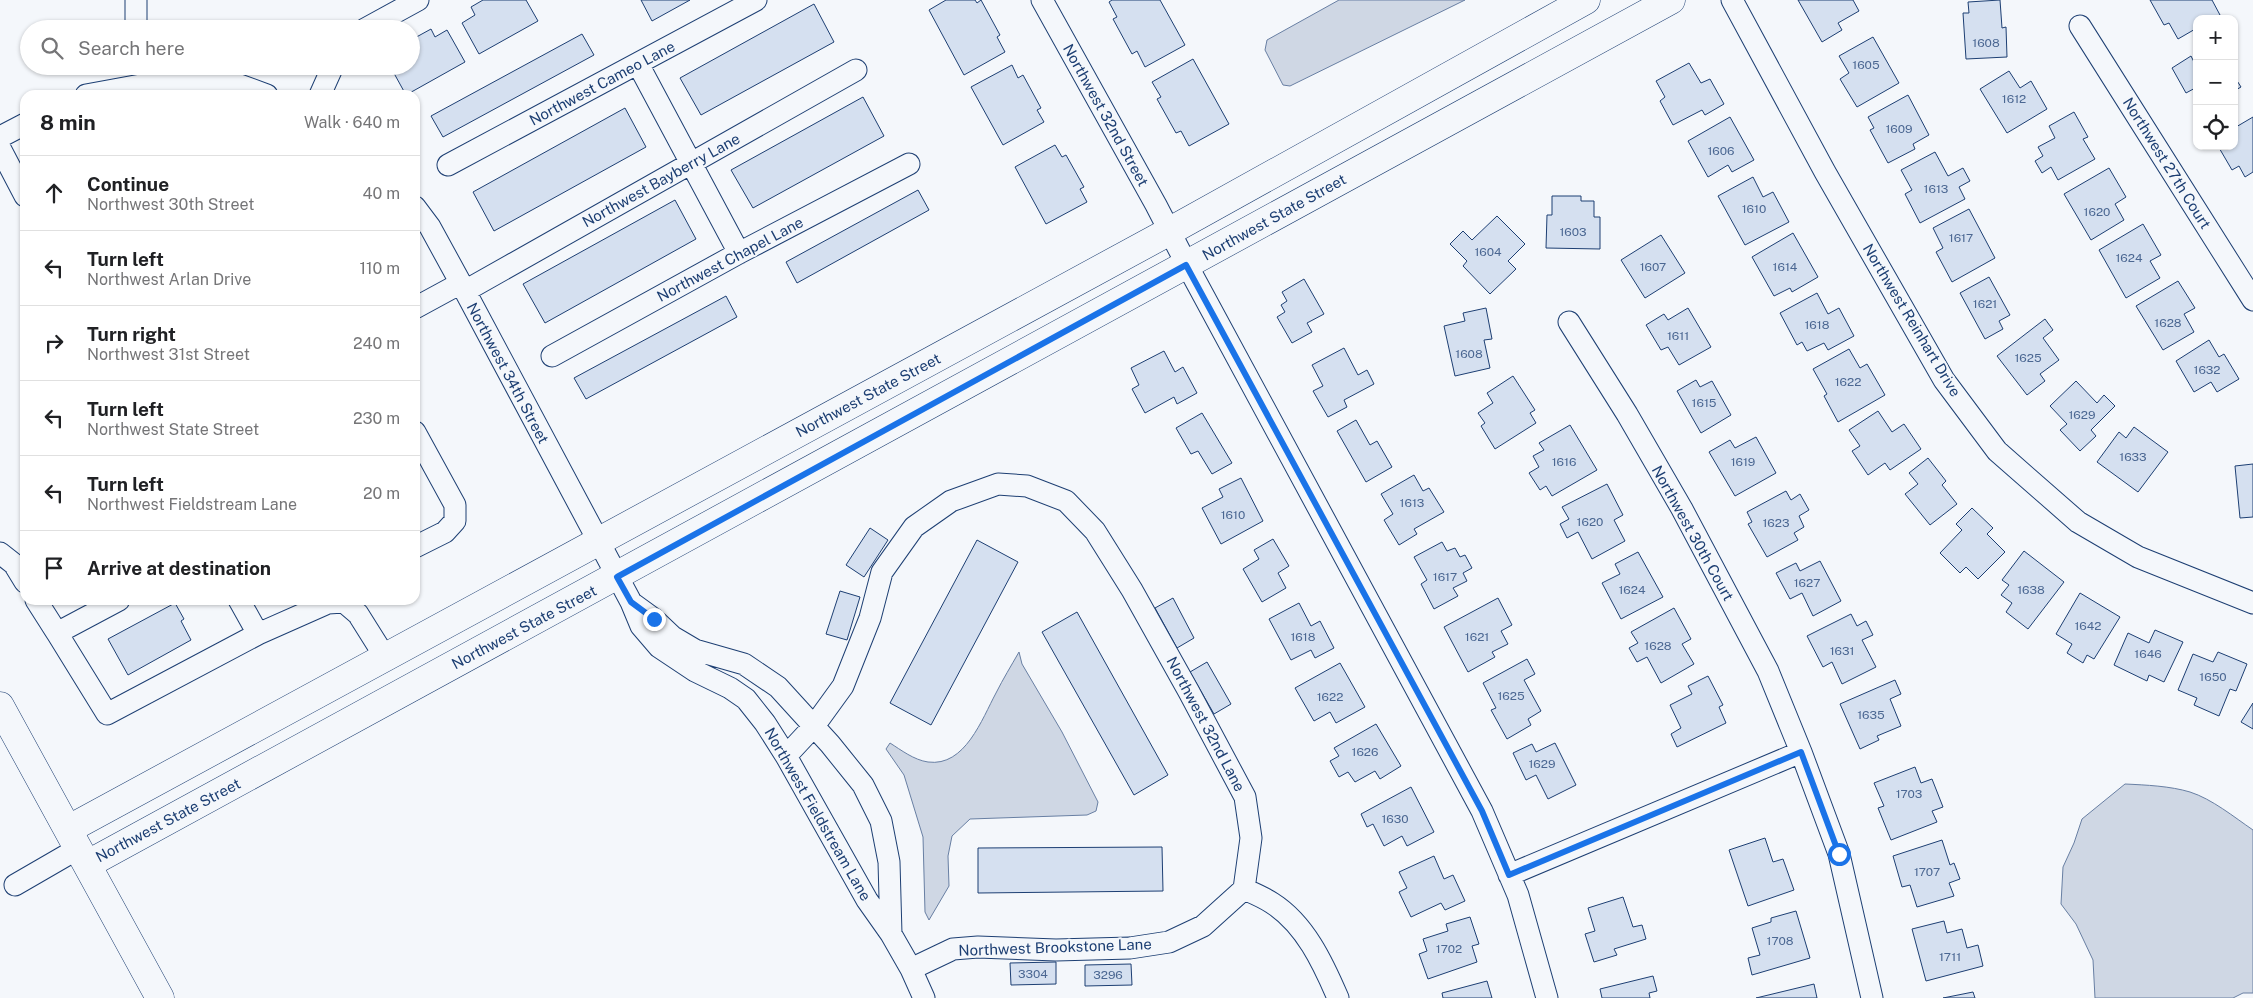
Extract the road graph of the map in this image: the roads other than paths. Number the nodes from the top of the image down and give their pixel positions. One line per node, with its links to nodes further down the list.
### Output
1 (136, 0): 8 (street)
2 (418, 0): 9 (street)
3 (756, 0): 11 (street, Northwest Cameo Lane)
4 (1042, 0): 26 (street, Northwest 32nd Street)
5 (1586, 0): 26 (main road, Northwest State Street)
6 (1671, 0): 28 (main road, Northwest State Street)
7 (1732, 0): 41 (street, Northwest Reinhart Drive)
8 (136, 20)
9 (381, 20)
10 (2080, 26): 30 (street, Northwest 27th Court)
11 (638, 64): 21 (street); 23 (street, Northwest Cameo Lane)
12 (856, 70): 21 (street, Northwest Bayberry Lane)
13 (329, 75): 17 (street)
14 (138, 76): 15 (street); 16 (street)
15 (100, 90)
16 (253, 90)
17 (322, 90)
18 (20, 127): 19 (street)
19 (0, 137)
20 (0, 148): 24 (street)
21 (690, 164): 27 (street); 29 (street, Northwest Bayberry Lane)
22 (909, 164): 27 (street, Northwest Chapel Lane)
23 (448, 165)
24 (20, 186)
25 (420, 214): 29 (street, Northwest 34th Street)
26 (1170, 231): 28 (street, Northwest 32nd Street); 35 (main road, Northwest State Street)
27 (739, 252): 33 (street, Northwest Chapel Lane)
28 (1186, 265): 39 (main road, Northwest State Street); 55 (street, Northwest 32nd Street)
29 (463, 287): 31 (street, Northwest Bayberry Lane); 35 (street, Northwest 34th Street)
30 (2253, 300)
31 (420, 306)
32 (1569, 322): 52 (street, Northwest 30th Court)
33 (552, 356)
34 (420, 441): 36 (street)
35 (597, 542): 39 (street, Northwest Fieldstream Lane); 49 (main road, Northwest State Street)
36 (420, 545)
37 (0, 553): 38 (street)
38 (20, 574)
39 (617, 577): 40 (street, Northwest Fieldstream Lane); 54 (main road, Northwest State Street)
40 (631, 602): 51 (street, Northwest Fieldstream Lane); 53 (street, Northwest Fieldstream Lane)
41 (2253, 603)
42 (39, 605): 47 (street)
43 (110, 605): 47 (street)
44 (242, 605): 48 (street)
45 (323, 605): 48 (street)
46 (349, 605): 49 (street)
47 (57, 633): 48 (street)
48 (258, 634)
49 (385, 657): 54 (main road, Northwest State Street)
50 (0, 706): 54 (main road)
51 (814, 726): 53 (street); 57 (street, Northwest 32nd Lane); 58 (street, Northwest Fieldstream Lane)
52 (1801, 752): 55 (street); 64 (street, Northwest 30th Court)
53 (786, 756): 58 (street, Northwest Fieldstream Lane)
54 (78, 847): 56 (street); 60 (main road)
55 (1509, 875): 63 (street, Northwest 32nd Street)
56 (15, 885)
57 (1244, 889): 59 (street, Northwest Brookstone Lane); 62 (street)
58 (891, 934): 59 (street, Northwest Fieldstream Lane)
59 (911, 969): 61 (street, Northwest Fieldstream Lane)
60 (160, 998)
61 (924, 998)
62 (1338, 998)
63 (1547, 998)
64 (1872, 998)

